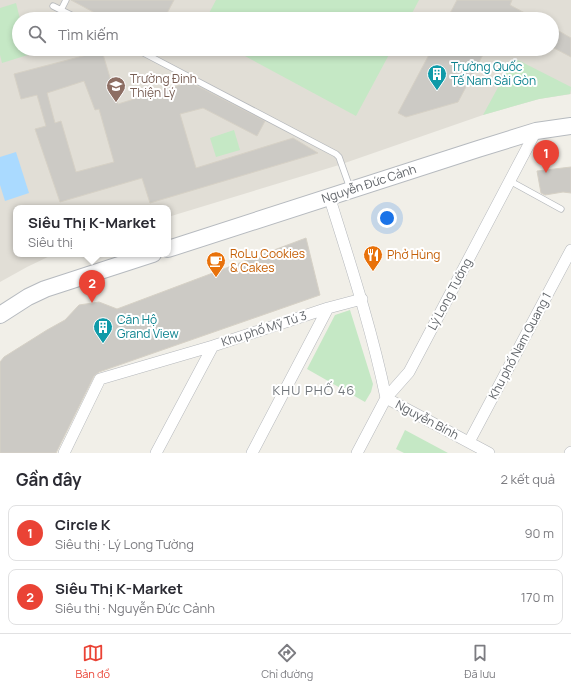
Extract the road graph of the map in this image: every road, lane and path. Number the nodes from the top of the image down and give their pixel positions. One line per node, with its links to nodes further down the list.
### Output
1 (66, 0): 3 (lane)
2 (53, 6): 3 (lane)
3 (61, 10): 4 (lane)
4 (65, 12)
5 (149, 56): 9 (lane)
6 (571, 126): 7 (main road, Nguyễn Đức Cảnh)
7 (536, 131): 8 (street, Lý Long Tường); 9 (main road, Nguyễn Đức Cảnh)
8 (510, 181): 11 (lane); 19 (street, Lý Long Tường)
9 (351, 189): 10 (main road, Nguyễn Đức Cảnh)
10 (329, 196): 12 (main road, Nguyễn Đức Cảnh); 15 (street)
11 (561, 209)
12 (171, 248)
13 (571, 250): 20 (street, Khu phố Nam Quang 1)
14 (144, 257): 17 (main road)
15 (362, 299): 16 (street, Khu phố Mỹ Tú 3); 19 (street)
16 (328, 308): 18 (street, Khu phố Mỹ Tú 3); 23 (street)
17 (0, 315)
18 (213, 346): 21 (street); 22 (street, Khu phố Mỹ Tú 3)
19 (386, 398): 20 (street, Nguyễn Bính); 24 (street, Lý Long Tường)
20 (469, 442): 25 (street, Nguyễn Bính)
21 (64, 453)
22 (156, 453)
23 (252, 453)
24 (358, 453)
25 (489, 453)

